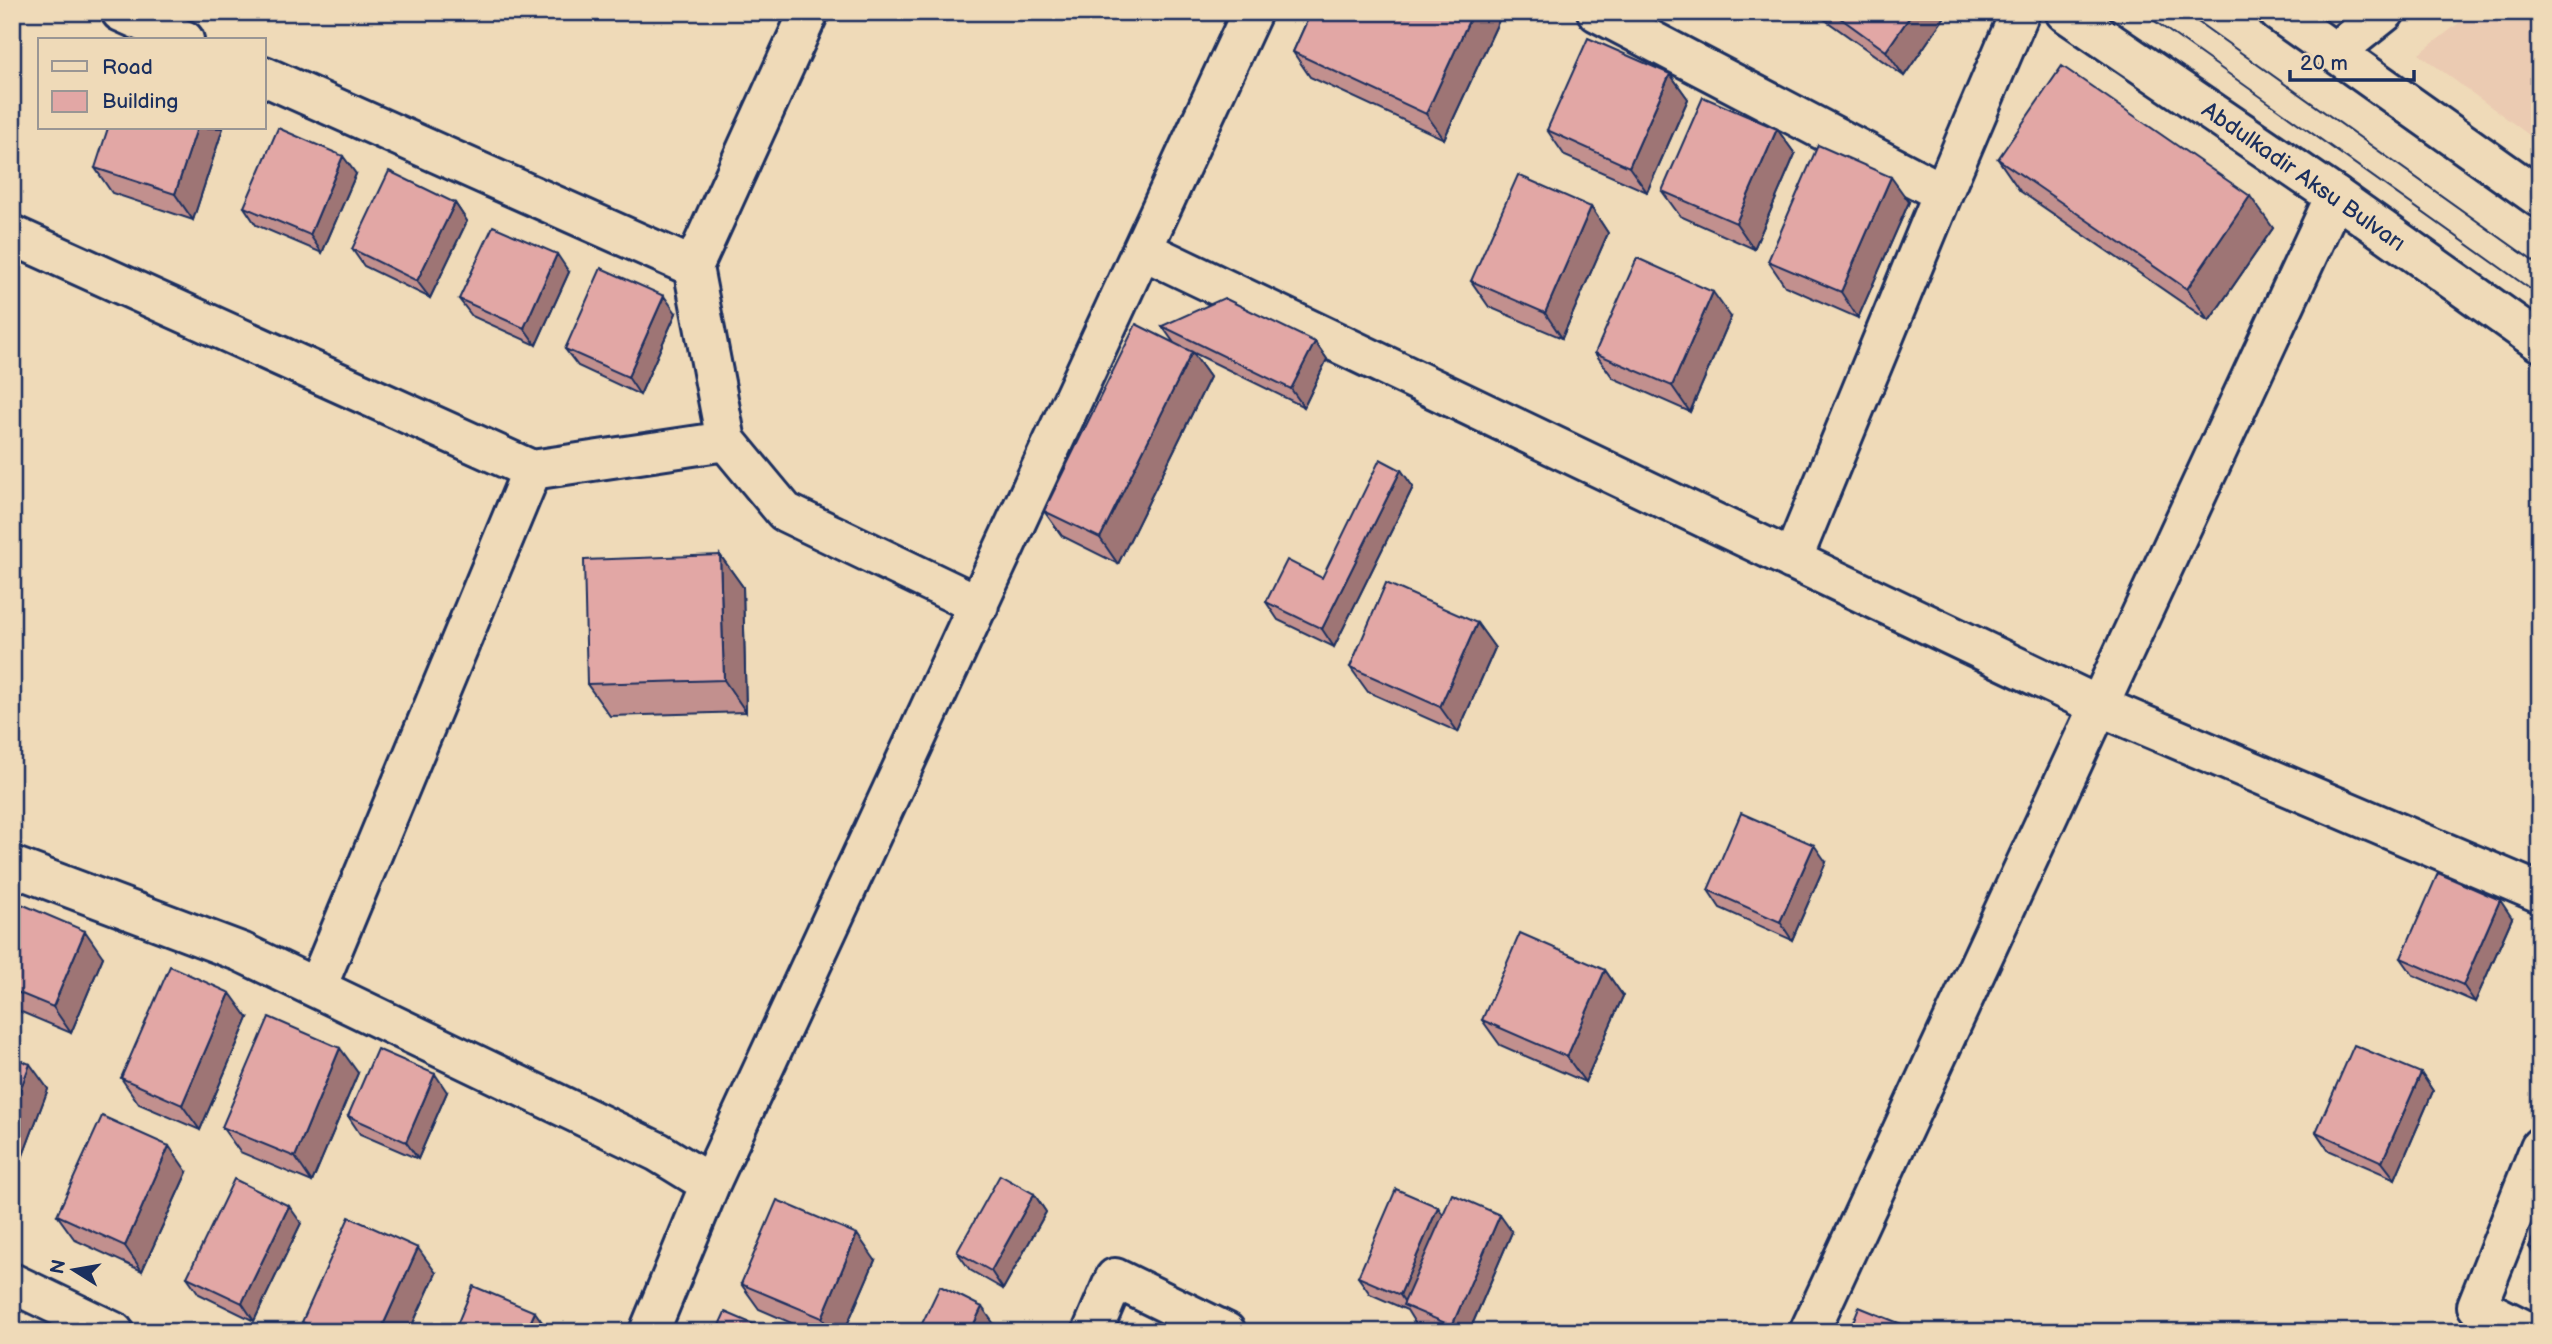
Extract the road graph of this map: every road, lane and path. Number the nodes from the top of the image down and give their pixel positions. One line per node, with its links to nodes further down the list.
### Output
1 (121, 12): 9 (street)
2 (809, 12): 17 (street)
3 (1252, 12): 16 (street)
4 (1597, 12): 12 (street)
5 (2020, 12): 12 (street)
6 (2065, 12): 13 (street, Abdulkadir Aksu Bulvarı)
7 (2278, 12): 10 (street)
8 (2385, 12): 10 (street)
9 (180, 38)
10 (2334, 52): 14 (street)
11 (266, 77): 17 (street)
12 (1943, 193): 21 (street)
13 (2335, 195): 18 (street, Abdulkadir Aksu Bulvarı); 23 (street)
14 (2540, 198)
15 (12, 235): 20 (street)
16 (1143, 250): 21 (street); 22 (street)
17 (693, 267): 19 (street)
18 (2540, 342)
19 (726, 441): 20 (street); 22 (street)
20 (532, 470): 26 (street)
21 (1792, 560): 23 (street)
22 (979, 605): 28 (street)
23 (2099, 706): 25 (street); 34 (street)
24 (12, 866): 26 (street)
25 (2540, 893)
26 (317, 987): 28 (street)
27 (2540, 1147): 35 (street)
28 (710, 1185): 32 (street)
29 (12, 1283): 31 (street)
30 (1212, 1329): 33 (street)
31 (114, 1332)
32 (649, 1332)
33 (1092, 1332)
34 (1809, 1332)
35 (2529, 1332)

